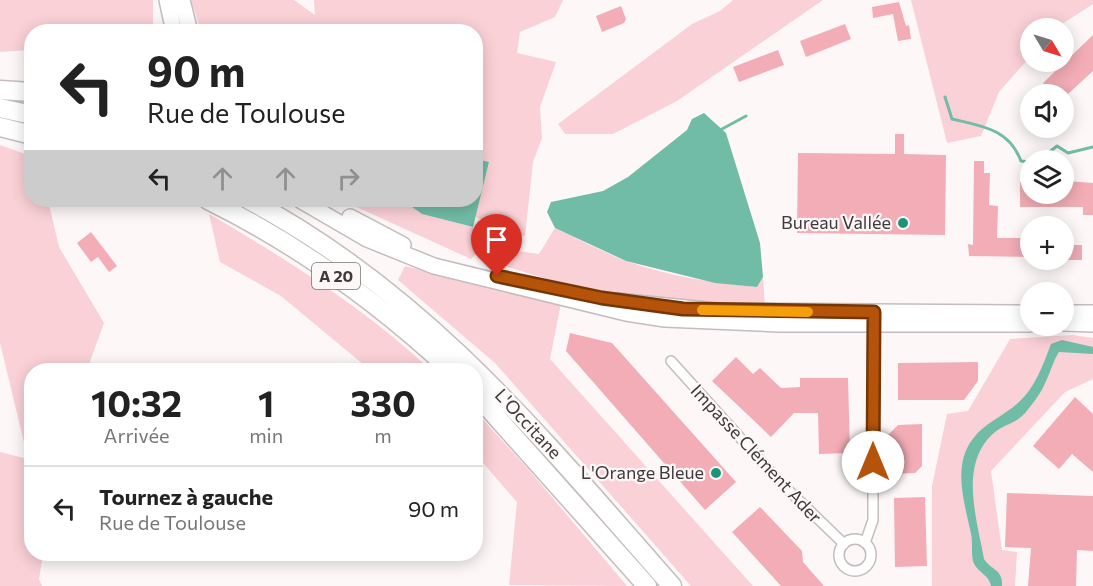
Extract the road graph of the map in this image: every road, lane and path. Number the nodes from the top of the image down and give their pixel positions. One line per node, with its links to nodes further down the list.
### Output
1 (167, 0): 3 (main road)
2 (182, 0): 4 (main road)
3 (172, 24)
4 (188, 24)
5 (0, 90): 6 (highway)
6 (24, 92)
7 (0, 108): 8 (highway)
8 (24, 114)
9 (0, 127): 10 (highway)
10 (24, 133)
11 (222, 207): 23 (highway, A 20)
12 (261, 207): 24 (highway, L'Occitane / A 20)
13 (312, 207): 18 (main road)
14 (333, 207): 18 (main road)
15 (1020, 313): 18 (main road)
16 (1074, 313): 17 (main road)
17 (1093, 313)
18 (873, 318): 20 (main road); 27 (street)
19 (1074, 323): 21 (main road)
20 (1020, 324)
21 (1093, 324)
22 (671, 361): 28 (street, Impasse Clément Ader)
23 (443, 363)
24 (469, 363)
25 (483, 377): 30 (highway, L'Occitane / A 20)
26 (483, 402): 29 (highway, L'Occitane)
27 (865, 543): 28 (street); 28 (street)
28 (844, 544)
29 (647, 586)
30 (672, 586)

